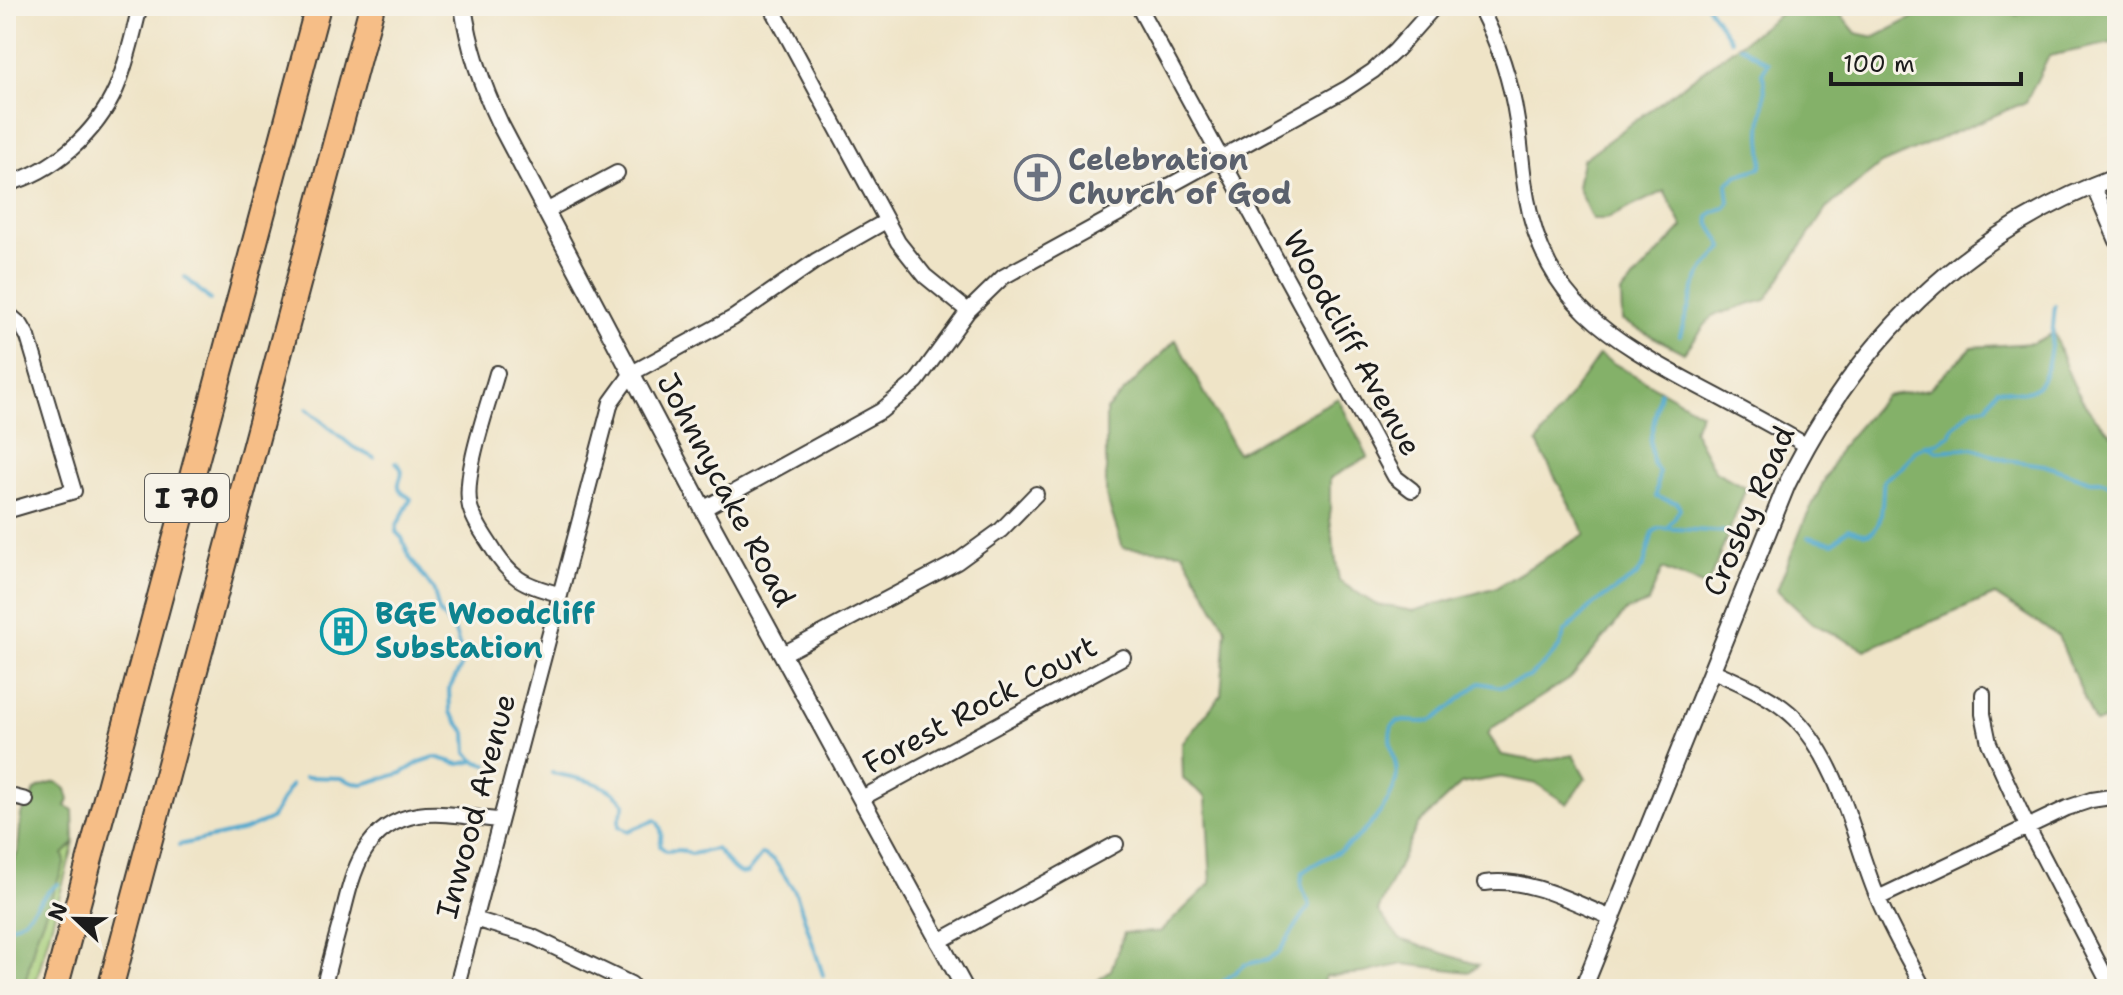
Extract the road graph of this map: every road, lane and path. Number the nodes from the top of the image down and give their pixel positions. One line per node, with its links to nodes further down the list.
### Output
1 (140, 6): 12 (street)
2 (318, 6): 44 (highway, I 70)
3 (372, 6): 45 (highway, I 70)
4 (463, 6): 14 (street, Johnnycake Road)
5 (771, 6): 15 (street)
6 (1138, 6): 9 (street, Woodcliff Avenue)
7 (1435, 6): 9 (street)
8 (1479, 6): 21 (street)
9 (1220, 157): 17 (street); 22 (street, Woodcliff Avenue)
10 (617, 173): 14 (street)
11 (2117, 176): 13 (street, Crosby Road)
12 (6, 184)
13 (2093, 185): 16 (street); 21 (street, Crosby Road)
14 (546, 211): 20 (street, Johnnycake Road)
15 (886, 221): 17 (street); 20 (street, Inwood Avenue)
16 (2117, 241)
17 (968, 311): 24 (street)
18 (6, 312): 25 (street)
19 (497, 373): 26 (street)
20 (632, 373): 24 (street, Johnnycake Road); 26 (street, Inwood Avenue)
21 (1806, 445): 29 (street, Crosby Road)
22 (1412, 490)
23 (1036, 494): 27 (street)
24 (703, 509): 27 (street, Johnnycake Road)
25 (6, 511)
26 (559, 594): 35 (street, Inwood Avenue)
27 (783, 654): 33 (street, Johnnycake Road)
28 (1123, 657): 33 (street, Forest Rock Court)
29 (1711, 670): 39 (street); 40 (street, Crosby Road)
30 (1983, 694): 36 (street)
31 (6, 795): 34 (street)
32 (2117, 796): 36 (street)
33 (862, 798): 42 (street, Johnnycake Road)
34 (26, 800)
35 (499, 820): 41 (street, Inwood Avenue); 46 (street)
36 (2027, 826): 39 (street); 51 (street)
37 (1116, 844): 42 (street)
38 (1485, 883): 40 (street)
39 (1878, 898): 50 (street)
40 (1612, 918): 49 (street, Crosby Road)
41 (474, 919): 43 (street); 47 (street, Inwood Avenue)
42 (938, 942): 48 (street, Johnnycake Road)
43 (631, 984)
44 (55, 989)
45 (110, 989)
46 (323, 989)
47 (456, 989)
48 (965, 989)
49 (1583, 989)
50 (1924, 989)
51 (2112, 989)

